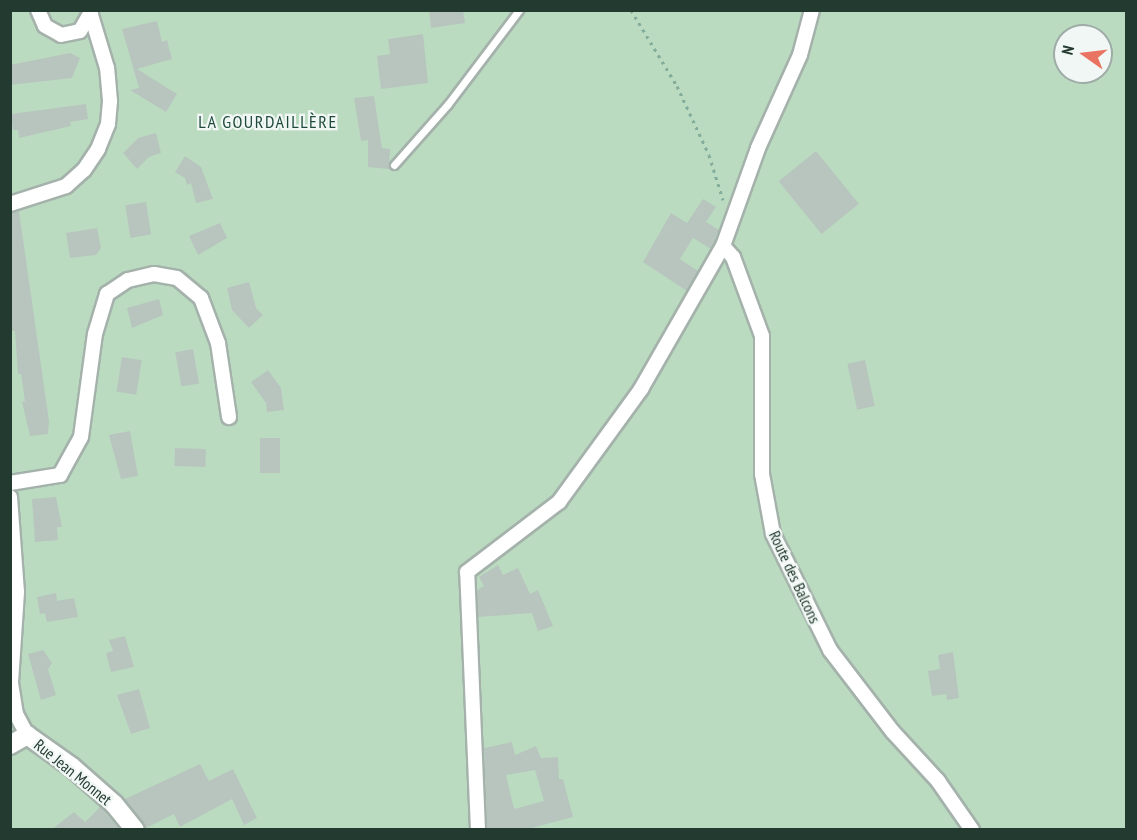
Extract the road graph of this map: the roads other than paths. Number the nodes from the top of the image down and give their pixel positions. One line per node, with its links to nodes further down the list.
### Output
1 (38, 10): 4 (street)
2 (519, 10): 5 (lane)
3 (812, 10): 7 (street)
4 (91, 13): 6 (street)
5 (394, 165)
6 (10, 204)
7 (723, 246): 14 (street); 15 (street, Route des Balcons)
8 (229, 417): 9 (street)
9 (10, 483)
10 (10, 496): 11 (street, Rue Jean Monnet)
11 (27, 735): 12 (street); 13 (street, Rue Jean Monnet)
12 (10, 745)
13 (135, 830)
14 (478, 830)
15 (972, 830)

